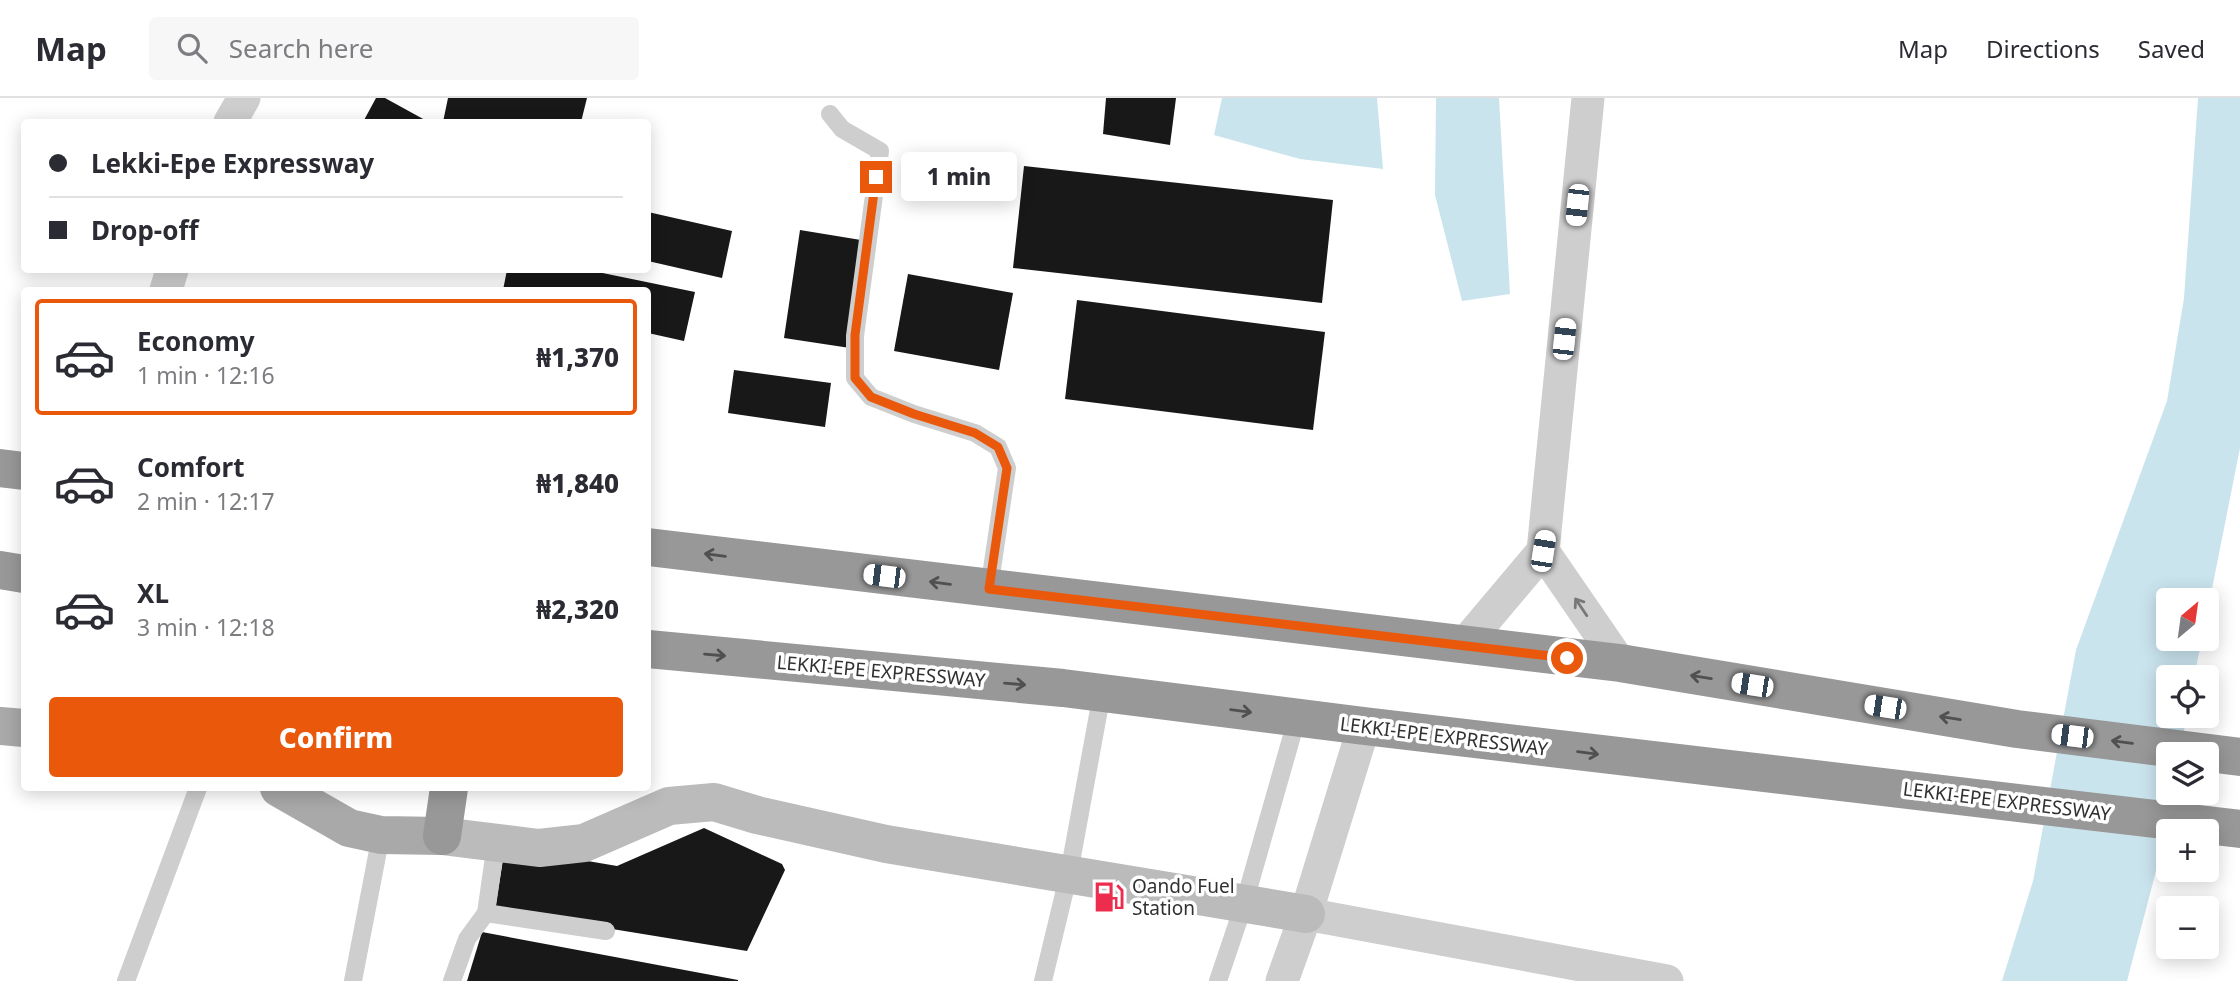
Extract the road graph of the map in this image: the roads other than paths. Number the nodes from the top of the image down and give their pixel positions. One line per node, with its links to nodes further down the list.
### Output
1 (244, 98): 4 (street)
2 (1588, 98): 8 (street)
3 (830, 114): 11 (lane)
4 (232, 119)
5 (0, 468): 6 (highway)
6 (21, 471)
7 (651, 547): 11 (highway, one-way to 7)
8 (1543, 551): 12 (street); 14 (street, one-way to 8)
9 (0, 570): 10 (highway)
10 (21, 574)
11 (989, 589): 12 (highway)
12 (1463, 646): 14 (highway)
13 (651, 649): 15 (highway, LEKKI-EPE EXPRESSWAY, one-way to 15)
14 (1620, 663): 20 (highway, one-way to 14)
15 (1102, 693): 16 (highway, LEKKI-EPE EXPRESSWAY, one-way to 16); 28 (lane)
16 (1297, 718): 18 (highway, LEKKI-EPE EXPRESSWAY); 29 (lane)
17 (0, 726): 19 (main road)
18 (1364, 726): 24 (highway, LEKKI-EPE EXPRESSWAY, one-way to 24); 31 (street)
19 (21, 728)
20 (2239, 757)
21 (197, 791): 34 (lane)
22 (284, 791): 25 (main road)
23 (449, 791): 26 (highway)
24 (2226, 827)
25 (381, 835): 26 (main road); 35 (lane)
26 (442, 836): 27 (street)
27 (496, 843): 28 (street); 30 (lane)
28 (1069, 873): 29 (street); 37 (lane)
29 (1244, 904): 31 (street); 38 (lane)
30 (486, 913): 32 (lane); 36 (lane)
31 (1306, 914): 33 (street); 39 (street)
32 (606, 931)
33 (1581, 973): 40 (street)
34 (126, 981)
35 (353, 981)
36 (452, 981)
37 (1043, 981)
38 (1218, 981)
39 (1282, 981)
40 (1667, 981)

